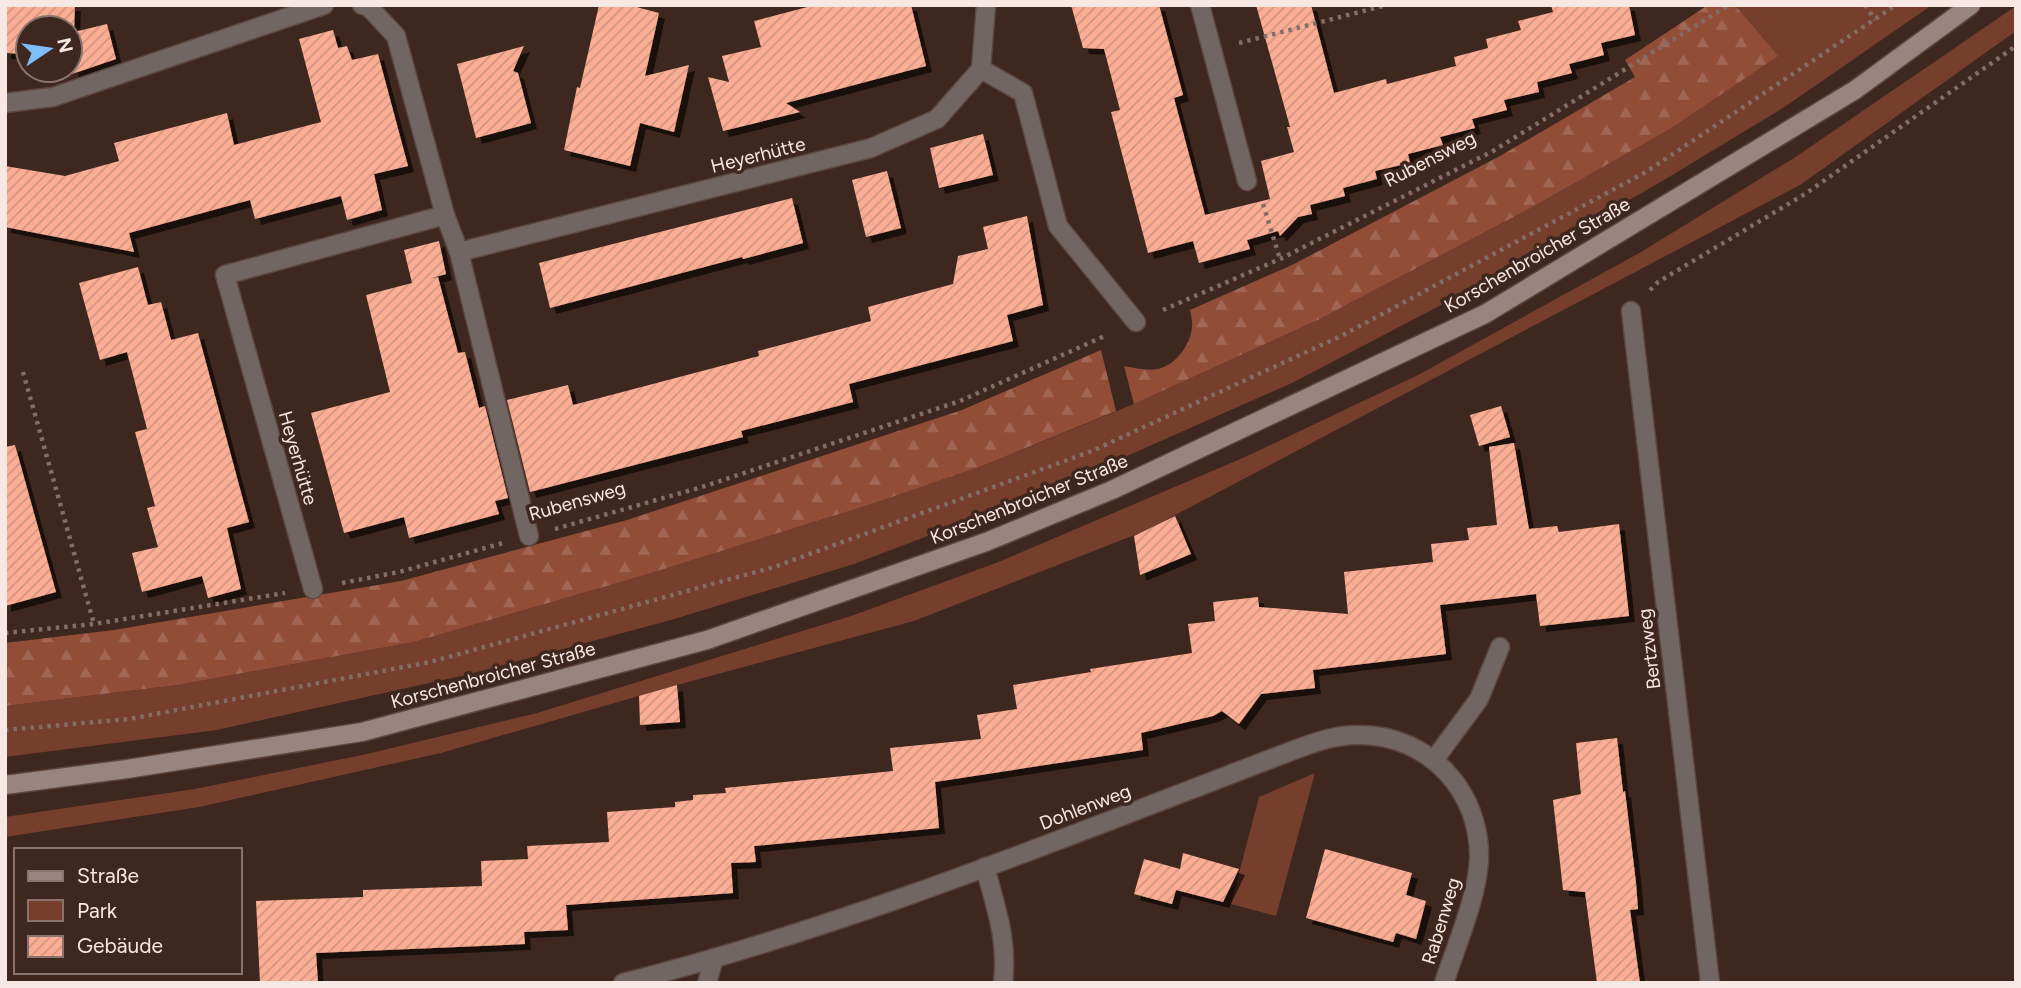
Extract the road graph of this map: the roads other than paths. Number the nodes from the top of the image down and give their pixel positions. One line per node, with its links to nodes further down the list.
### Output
1 (324, 5): 7 (street)
2 (362, 5): 9 (street)
3 (986, 5): 6 (street)
4 (1200, 5): 8 (street)
5 (1971, 5): 17 (main road, Korschenbroicher Straße)
6 (981, 69): 10 (street, Heyerhütte); 12 (street)
7 (5, 103)
8 (1247, 181)
9 (444, 215): 10 (street); 14 (street, Heyerhütte)
10 (459, 252): 13 (street)
11 (1631, 311): 24 (street, Bertzweg)
12 (1136, 322)
13 (529, 536)
14 (313, 589)
15 (1500, 646): 16 (street)
16 (1434, 760): 18 (street, Dohlenweg); 23 (street, Rabenweg)
17 (5, 785)
18 (985, 867): 19 (street, Dohlenweg); 22 (street)
19 (714, 958): 20 (street, Dohlenweg); 21 (street)
20 (623, 983)
21 (707, 983)
22 (1003, 983)
23 (1444, 983)
24 (1710, 983)

